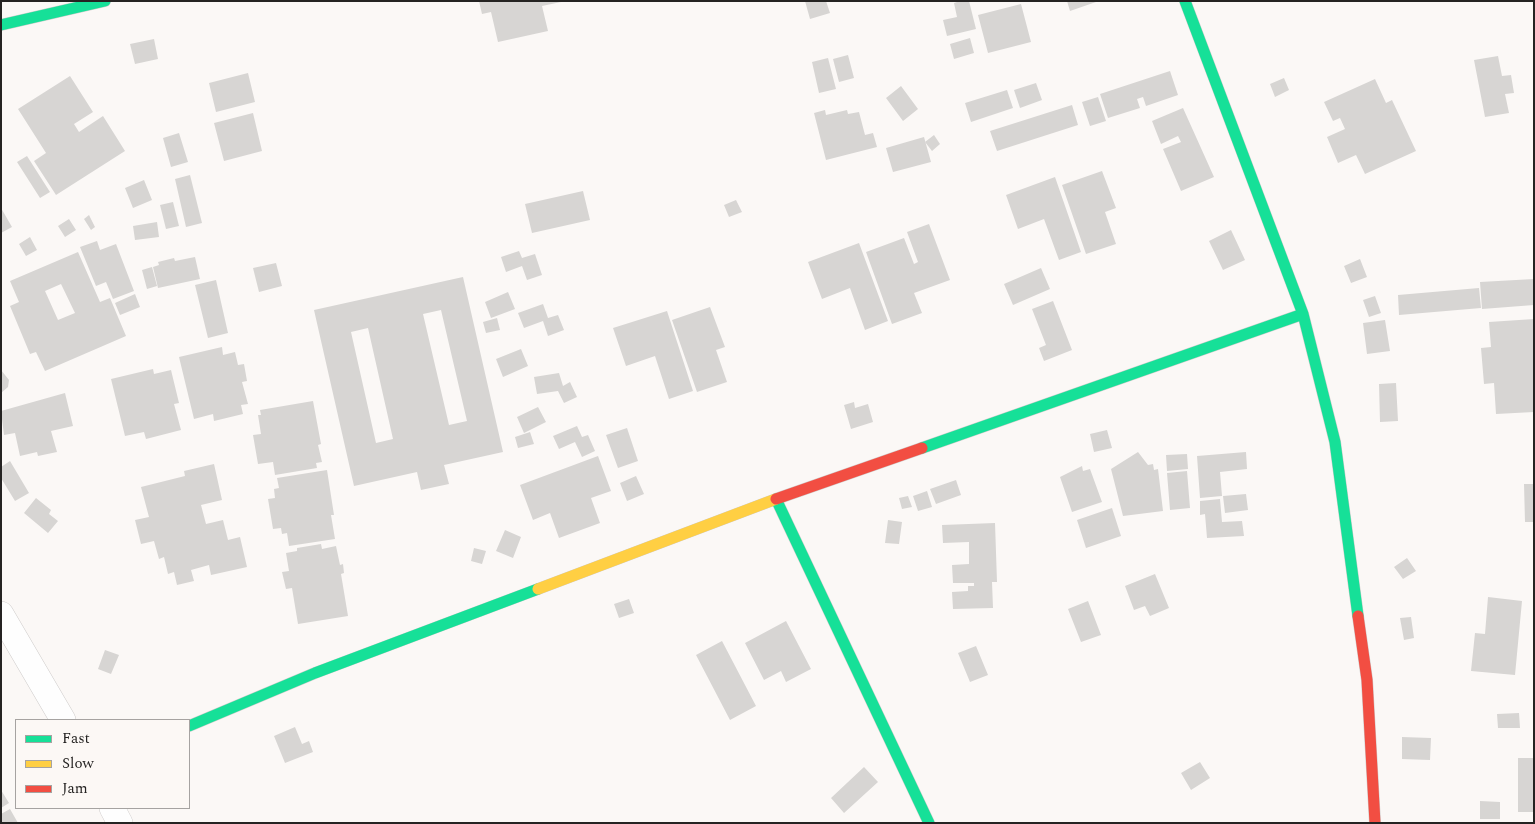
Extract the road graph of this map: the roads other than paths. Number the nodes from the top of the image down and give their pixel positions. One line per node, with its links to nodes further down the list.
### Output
1 (106, 1): 3 (street)
2 (1185, 1): 4 (street)
3 (1, 25)
4 (1303, 314): 5 (street); 12 (street)
5 (776, 499): 8 (street); 11 (street)
6 (1, 614): 7 (street)
7 (62, 719)
8 (190, 726)
9 (113, 809): 10 (street)
10 (120, 823)
11 (929, 823)
12 (1375, 823)

